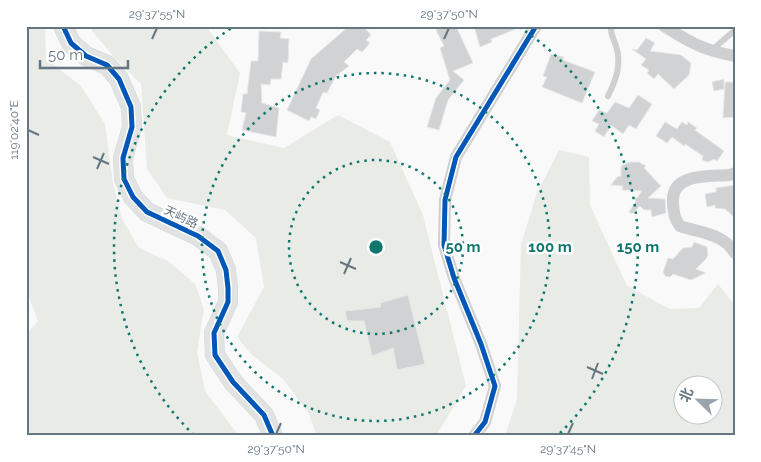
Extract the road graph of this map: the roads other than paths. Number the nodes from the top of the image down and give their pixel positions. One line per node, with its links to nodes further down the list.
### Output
1 (63, 26): 11 (street, 天屿路)
2 (536, 26): 12 (street)
3 (611, 26): 8 (lane)
4 (664, 26): 6 (street)
5 (735, 30): 6 (lane)
6 (711, 51): 7 (street)
7 (735, 56)
8 (608, 96)
9 (735, 173): 10 (street)
10 (735, 253)
11 (273, 436)
12 (474, 436)

